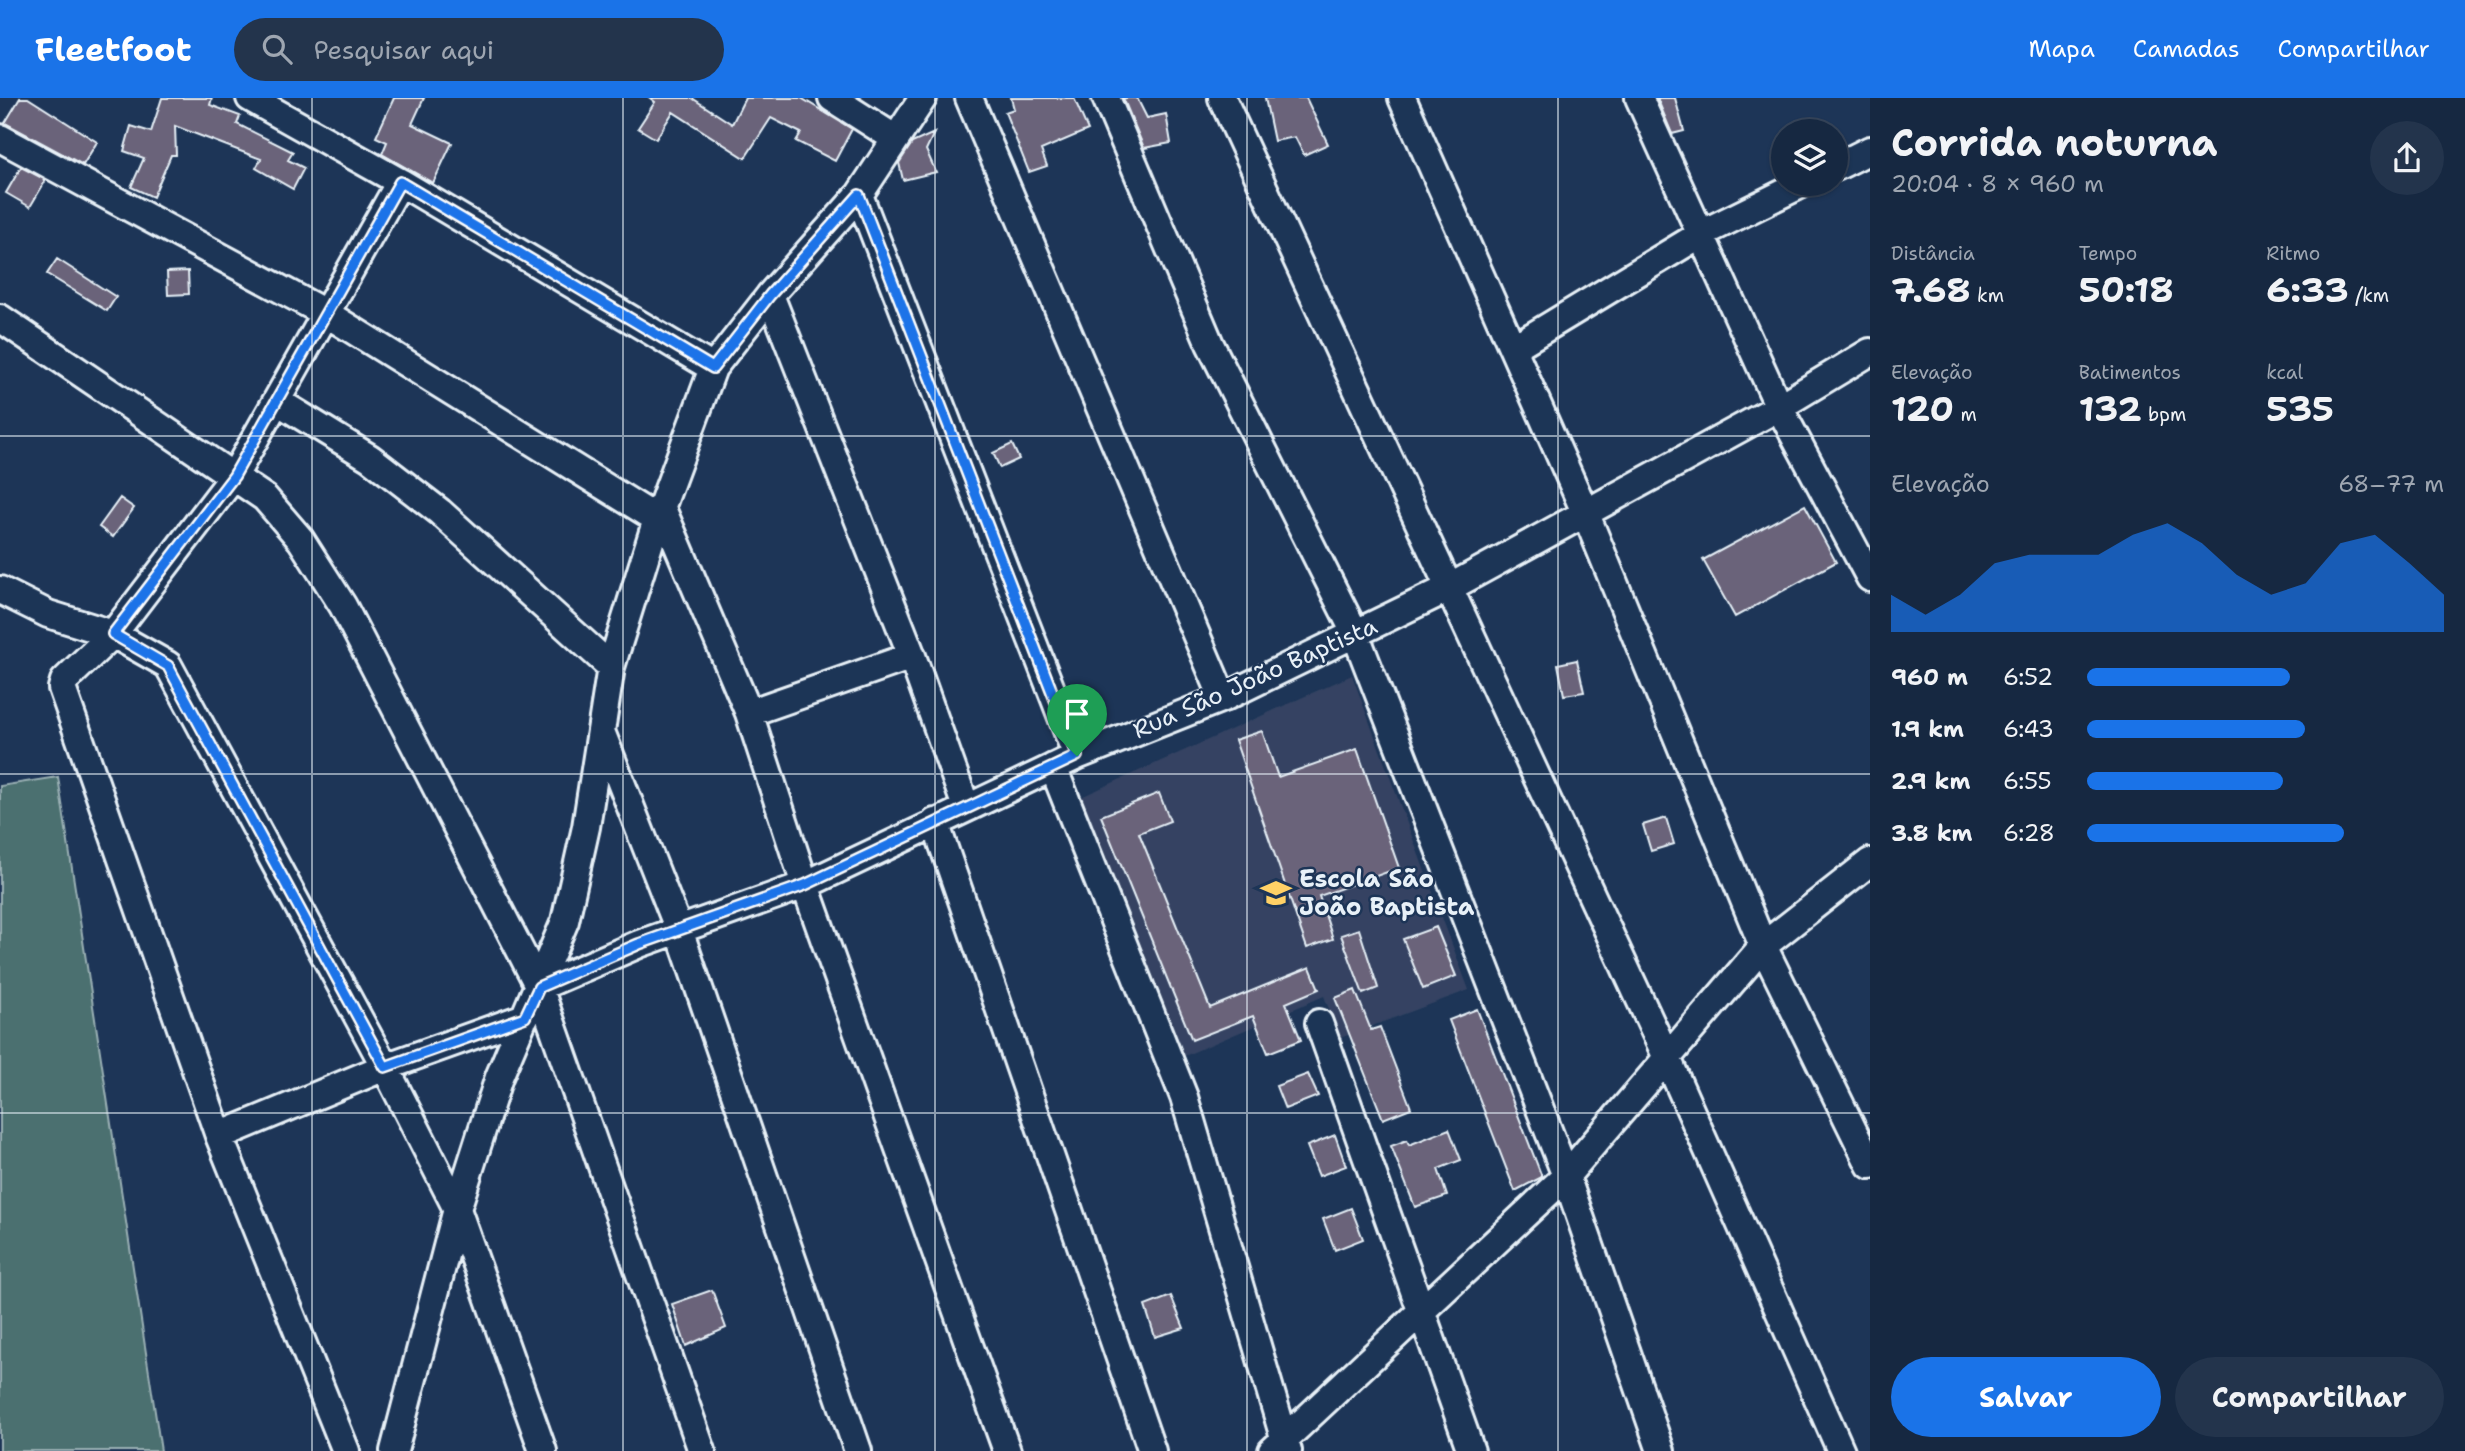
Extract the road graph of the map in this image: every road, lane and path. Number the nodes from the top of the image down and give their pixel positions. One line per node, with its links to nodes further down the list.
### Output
1 (250, 98): 13 (street)
2 (832, 98): 10 (street)
3 (923, 98): 10 (street)
4 (970, 98): 35 (street)
5 (1107, 98): 31 (street)
6 (1222, 98): 29 (street)
7 (1402, 98): 20 (street)
8 (1639, 98): 16 (street)
9 (0, 138): 18 (street)
10 (896, 139): 14 (street)
11 (1870, 150): 12 (street)
12 (1848, 161)
13 (400, 182): 18 (street); 22 (street)
14 (859, 195): 17 (street); 38 (street)
15 (1778, 196): 16 (street)
16 (1700, 234): 20 (street); 24 (street)
17 (770, 295): 22 (street); 33 (street)
18 (327, 314): 23 (street); 26 (street)
19 (0, 318): 25 (street)
20 (1513, 348): 27 (street)
21 (1870, 352): 24 (street, Rua São João Baptista)
22 (713, 368): 26 (street)
23 (277, 401): 25 (street); 34 (street)
24 (1779, 407): 27 (street, Rua São João Baptista); 28 (street)
25 (234, 476): 32 (street); 45 (street)
26 (659, 512): 34 (street); 36 (street)
27 (1585, 512): 29 (street, Rua São João Baptista); 44 (street)
28 (1866, 562)
29 (1447, 589): 31 (street, Rua São João Baptista); 48 (street)
30 (0, 590): 32 (street)
31 (1355, 633): 35 (street, Rua São João Baptista); 52 (street)
32 (113, 634): 49 (street); 50 (street)
33 (912, 656): 36 (street); 39 (street)
34 (611, 667): 37 (street)
35 (1223, 698): 38 (street, Rua São João Baptista)
36 (748, 713): 42 (street)
37 (601, 734): 43 (street); 45 (street)
38 (1065, 761): 39 (street, Rua São João Baptista); 55 (street)
39 (966, 807): 40 (street, Rua São João Baptista)
40 (934, 822): 42 (street, Rua São João Baptista); 62 (street)
41 (1870, 862): 44 (street)
42 (805, 885): 43 (street, Rua São João Baptista); 61 (street)
43 (679, 930): 45 (street, Rua São João Baptista); 60 (street)
44 (1763, 946): 48 (street); 51 (street)
45 (539, 987): 46 (street); 59 (street)
46 (525, 1017): 49 (street); 53 (street)
47 (1319, 1023): 54 (street)
48 (1668, 1060): 52 (street); 65 (street)
49 (385, 1067): 50 (street); 53 (street)
50 (219, 1136): 56 (street)
51 (1870, 1165)
52 (1566, 1176): 54 (street); 64 (street)
53 (457, 1209): 57 (street); 58 (street)
54 (1423, 1311): 55 (street); 63 (street)
55 (1281, 1448)
56 (346, 1451)
57 (394, 1451)
58 (543, 1451)
59 (702, 1451)
60 (858, 1451)
61 (1007, 1451)
62 (1152, 1451)
63 (1471, 1451)
64 (1661, 1451)
65 (1840, 1451)

